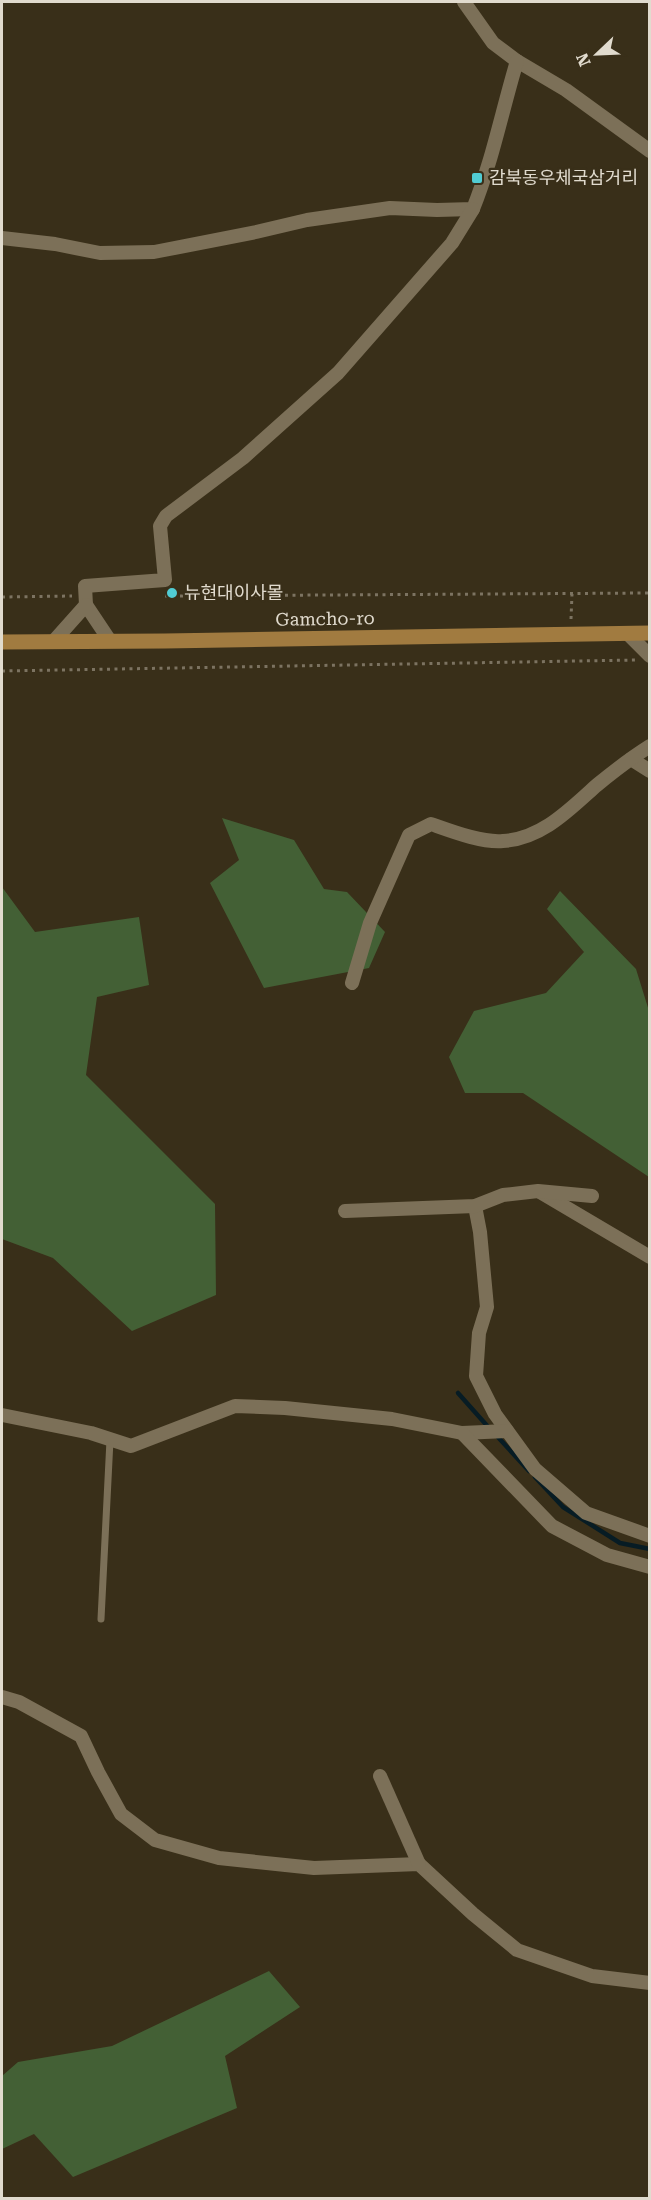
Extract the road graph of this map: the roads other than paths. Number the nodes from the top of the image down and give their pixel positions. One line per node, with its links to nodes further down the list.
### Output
1 (464, 2): 2 (street)
2 (517, 62): 3 (street); 4 (street)
3 (650, 151)
4 (473, 209): 5 (street); 6 (street)
5 (2, 237)
6 (86, 601): 9 (street); 11 (street)
7 (628, 633): 8 (main road, Gamcho-ro); 9 (main road, Gamcho-ro); 12 (street)
8 (650, 633)
9 (110, 641): 11 (main road, Gamcho-ro)
10 (2, 642): 11 (main road, Gamcho-ro)
11 (53, 642)
12 (646, 658)
13 (650, 746): 14 (street)
14 (631, 759): 15 (street); 16 (street)
15 (650, 771)
16 (352, 983)
17 (538, 1191): 18 (street); 19 (street); 21 (street)
18 (592, 1196)
19 (475, 1206): 20 (street); 23 (street)
20 (345, 1210)
21 (650, 1257)
22 (2, 1415): 25 (street)
23 (506, 1431): 24 (street); 26 (street)
24 (469, 1433): 25 (street); 27 (street)
25 (110, 1440): 28 (lane)
26 (650, 1536)
27 (650, 1567)
28 (101, 1618)
29 (2, 1697): 31 (street)
30 (380, 1776): 31 (street)
31 (419, 1864): 32 (street)
32 (650, 1983)

